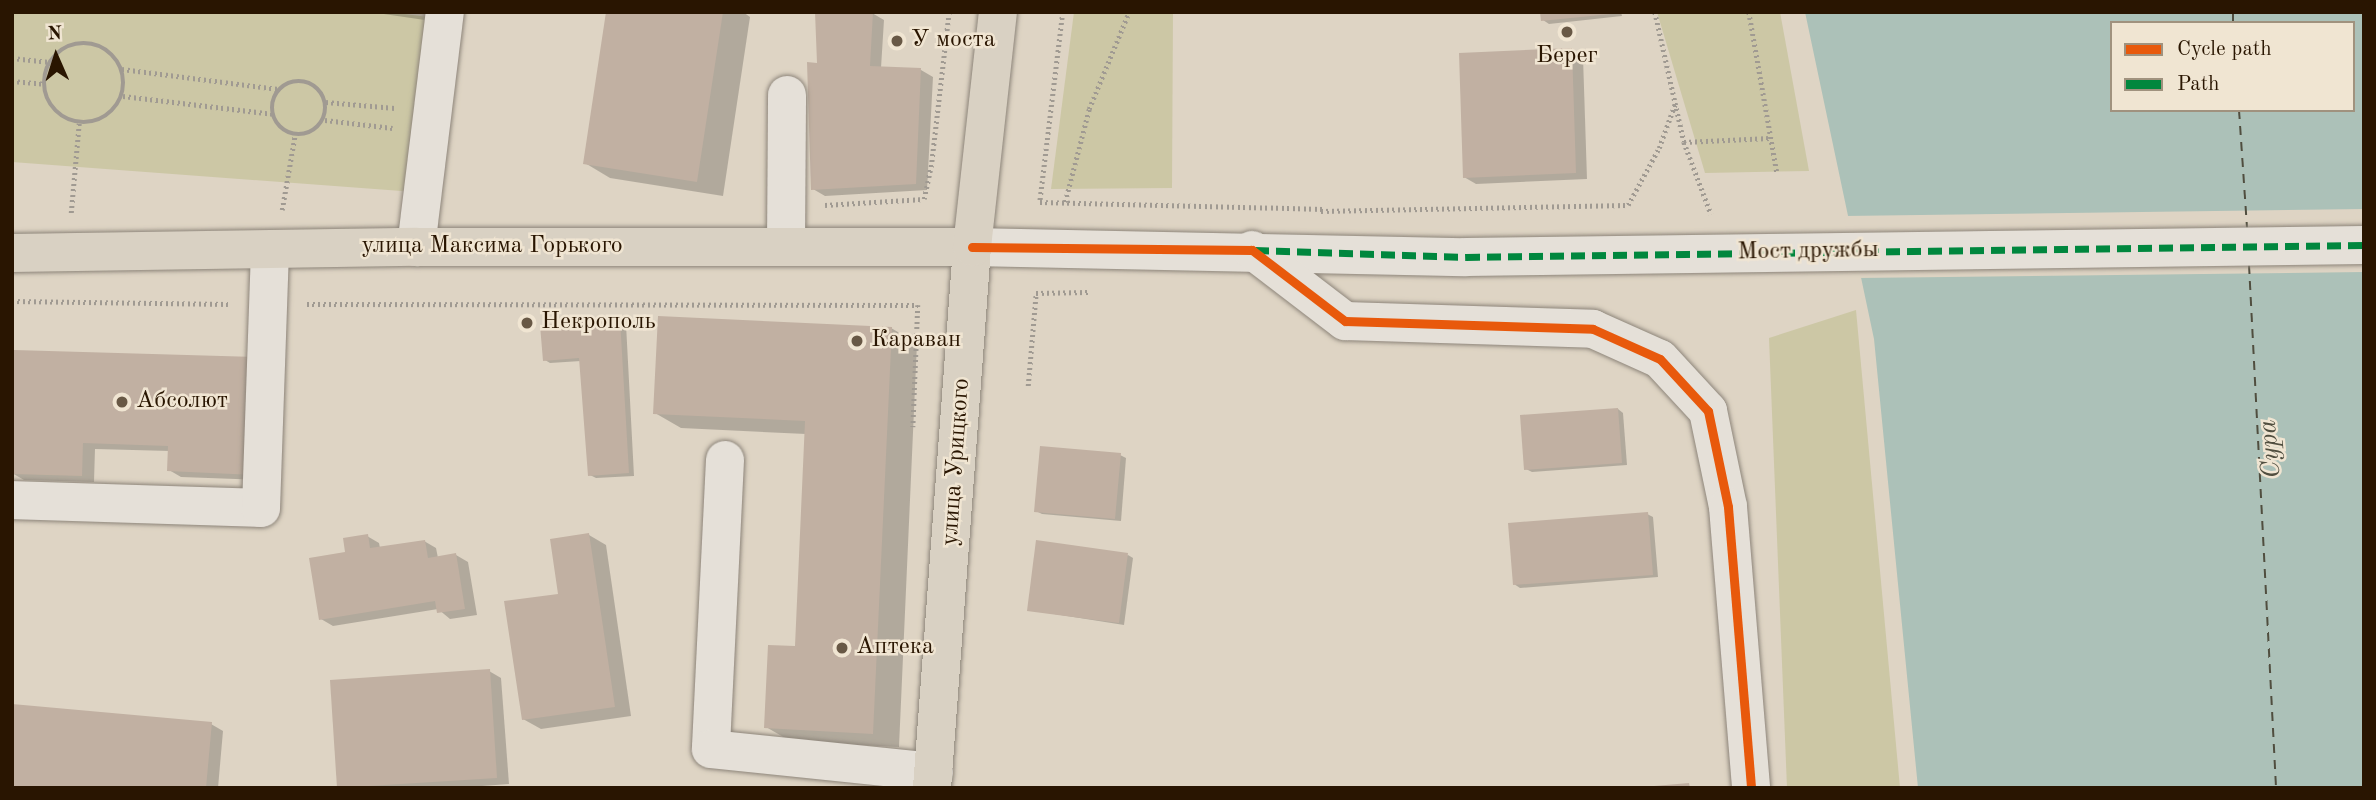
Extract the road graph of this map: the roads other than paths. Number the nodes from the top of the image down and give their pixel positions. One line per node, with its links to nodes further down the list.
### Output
1 (445, 12): 7 (street)
2 (998, 12): 8 (main road, улица Урицкого)
3 (787, 94): 6 (street)
4 (275, 236): 7 (main road, улица Максима Горького); 10 (main road, улица Максима Горького); 12 (street)
5 (2364, 244): 9 (street, Мост дружбы)
6 (786, 245): 7 (main road, улица Максима Горького); 8 (main road, улица Максима Горького)
7 (416, 247)
8 (972, 247): 9 (street, Мост дружбы); 13 (main road, улица Урицкого)
9 (1269, 251): 14 (street)
10 (12, 253)
11 (725, 460): 13 (street)
12 (12, 500)
13 (933, 780)
14 (1751, 788)

